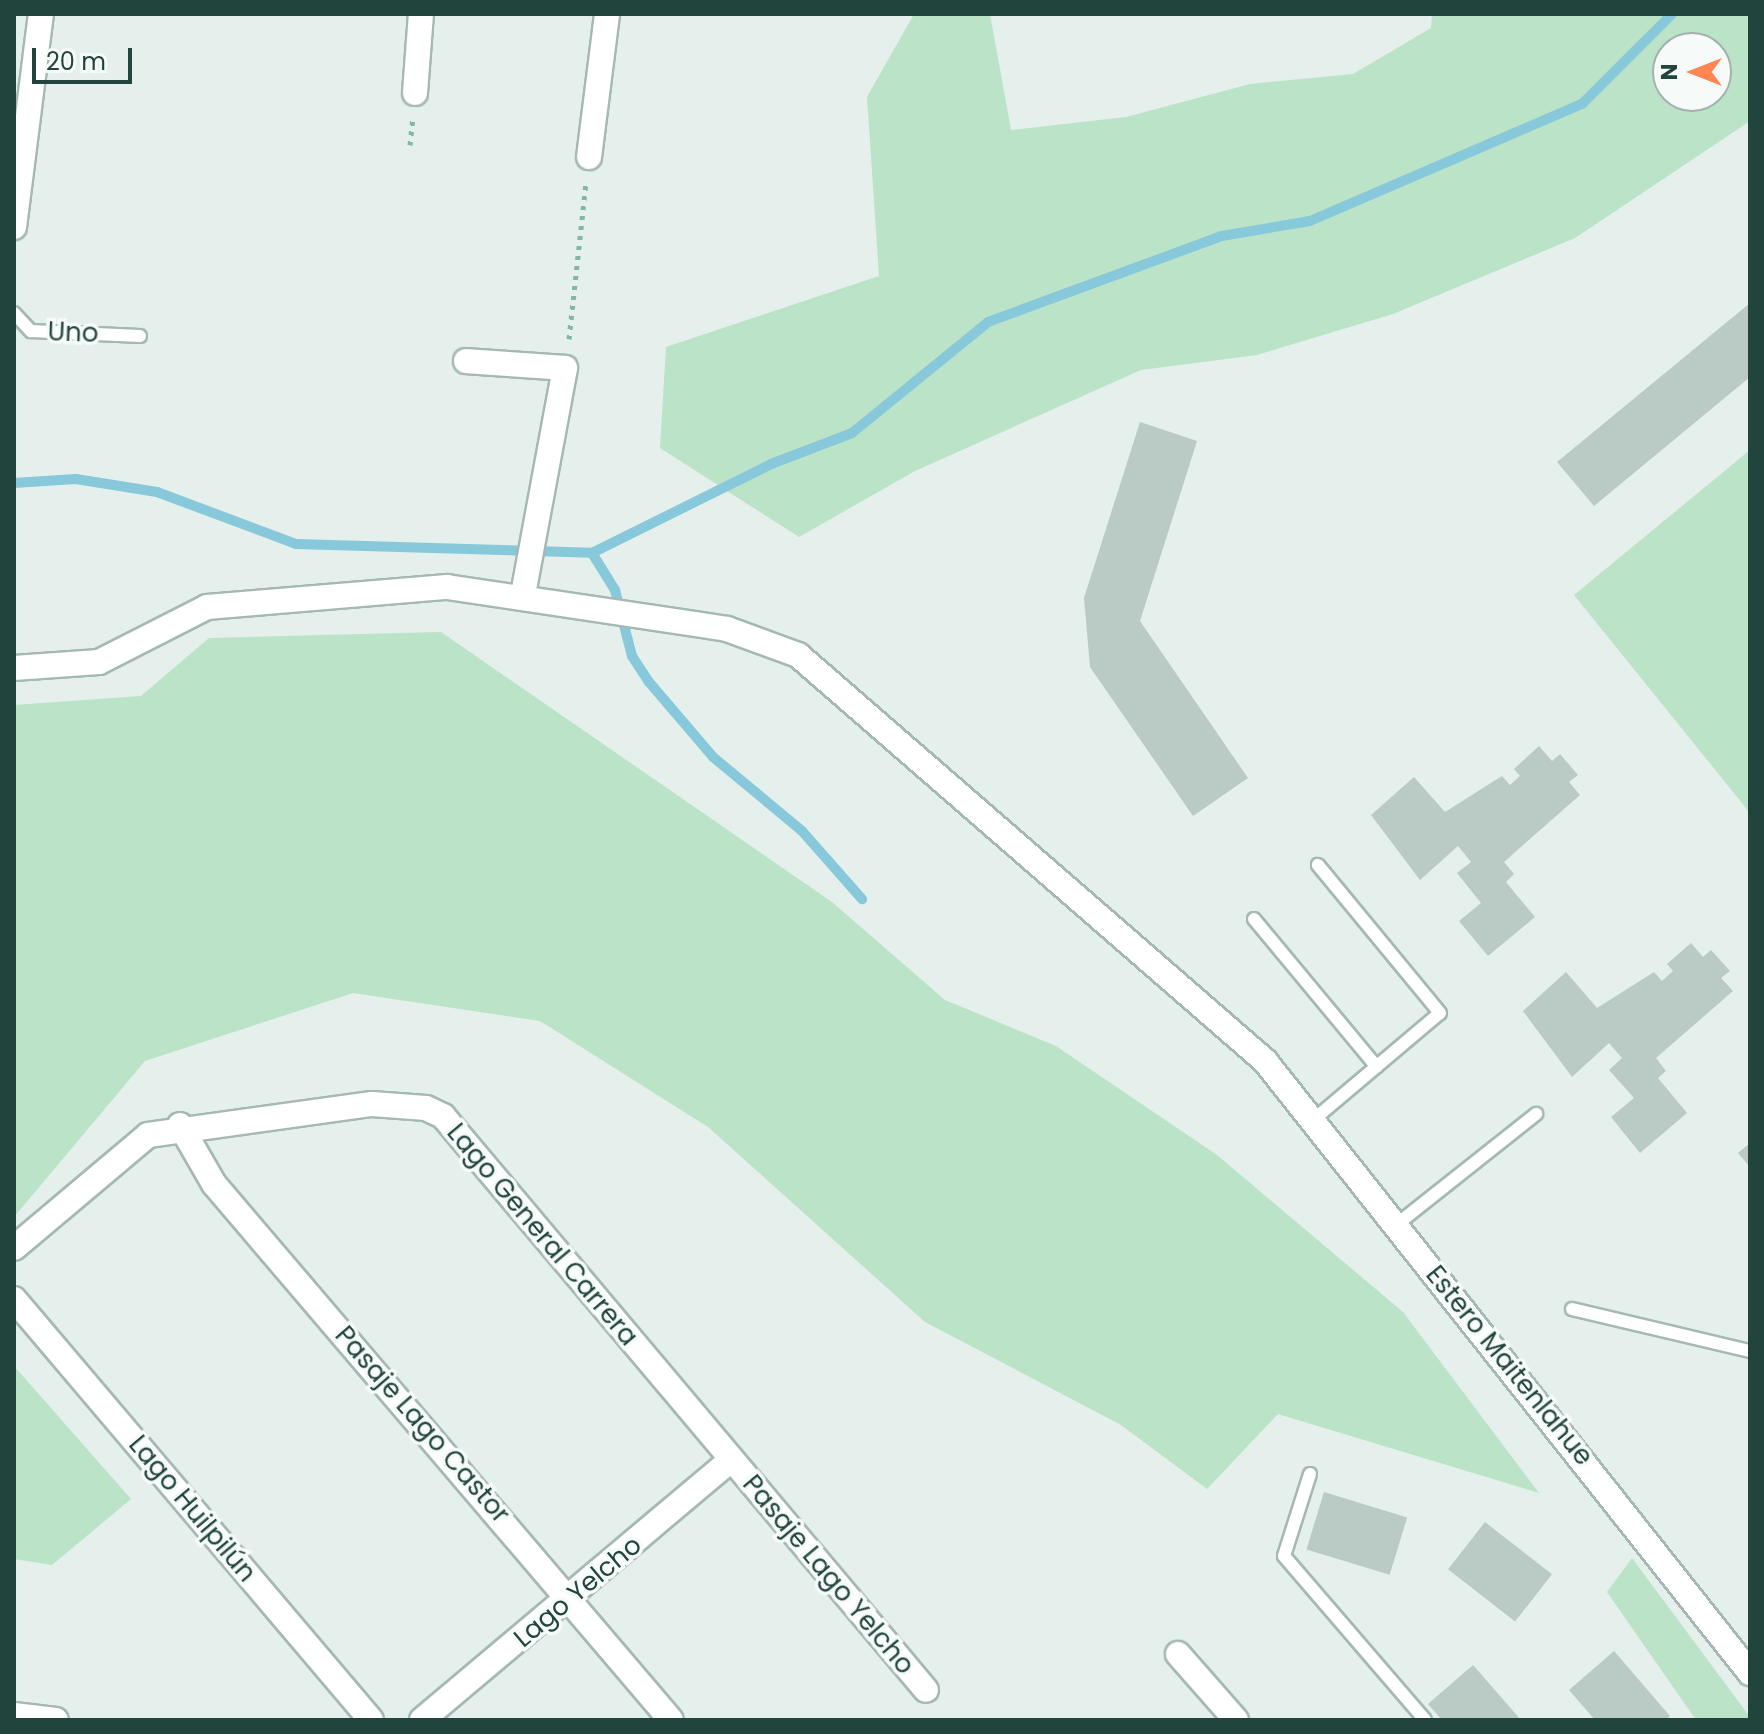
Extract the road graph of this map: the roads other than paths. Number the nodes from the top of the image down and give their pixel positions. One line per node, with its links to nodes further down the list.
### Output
1 (41, 14): 6 (street)
2 (421, 14): 4 (street)
3 (607, 14): 5 (street)
4 (415, 93)
5 (589, 157)
6 (14, 227)
7 (14, 313): 8 (lane, Uno)
8 (140, 336)
9 (466, 361): 10 (street)
10 (523, 595): 11 (street, Estero Maitenlahue); 16 (street, Estero Maitenlahue)
11 (14, 668)
12 (1318, 865): 14 (lane)
13 (1254, 919): 14 (lane)
14 (1377, 1067): 16 (lane)
15 (1536, 1114): 18 (lane)
16 (1312, 1121): 18 (street, Estero Maitenlahue)
17 (180, 1125): 19 (street, Lago General Carrera); 23 (street, Lago General Carrera); 25 (street, Pasaje Lago Castor)
18 (1396, 1225): 27 (street, Estero Maitenlahue)
19 (14, 1248)
20 (14, 1299): 31 (street, Lago Huilpilún)
21 (1572, 1309): 22 (lane)
22 (1750, 1351)
23 (730, 1461): 25 (street, Lago Yelcho); 28 (street, Pasaje Lago Yelcho)
24 (1310, 1474): 35 (lane)
25 (573, 1599): 32 (street, Lago Yelcho); 33 (street, Pasaje Lago Castor)
26 (1178, 1654): 34 (street)
27 (1750, 1673)
28 (926, 1690)
29 (14, 1715): 30 (street)
30 (56, 1720)
31 (371, 1720)
32 (422, 1720)
33 (671, 1720)
34 (1236, 1720)
35 (1425, 1720)

